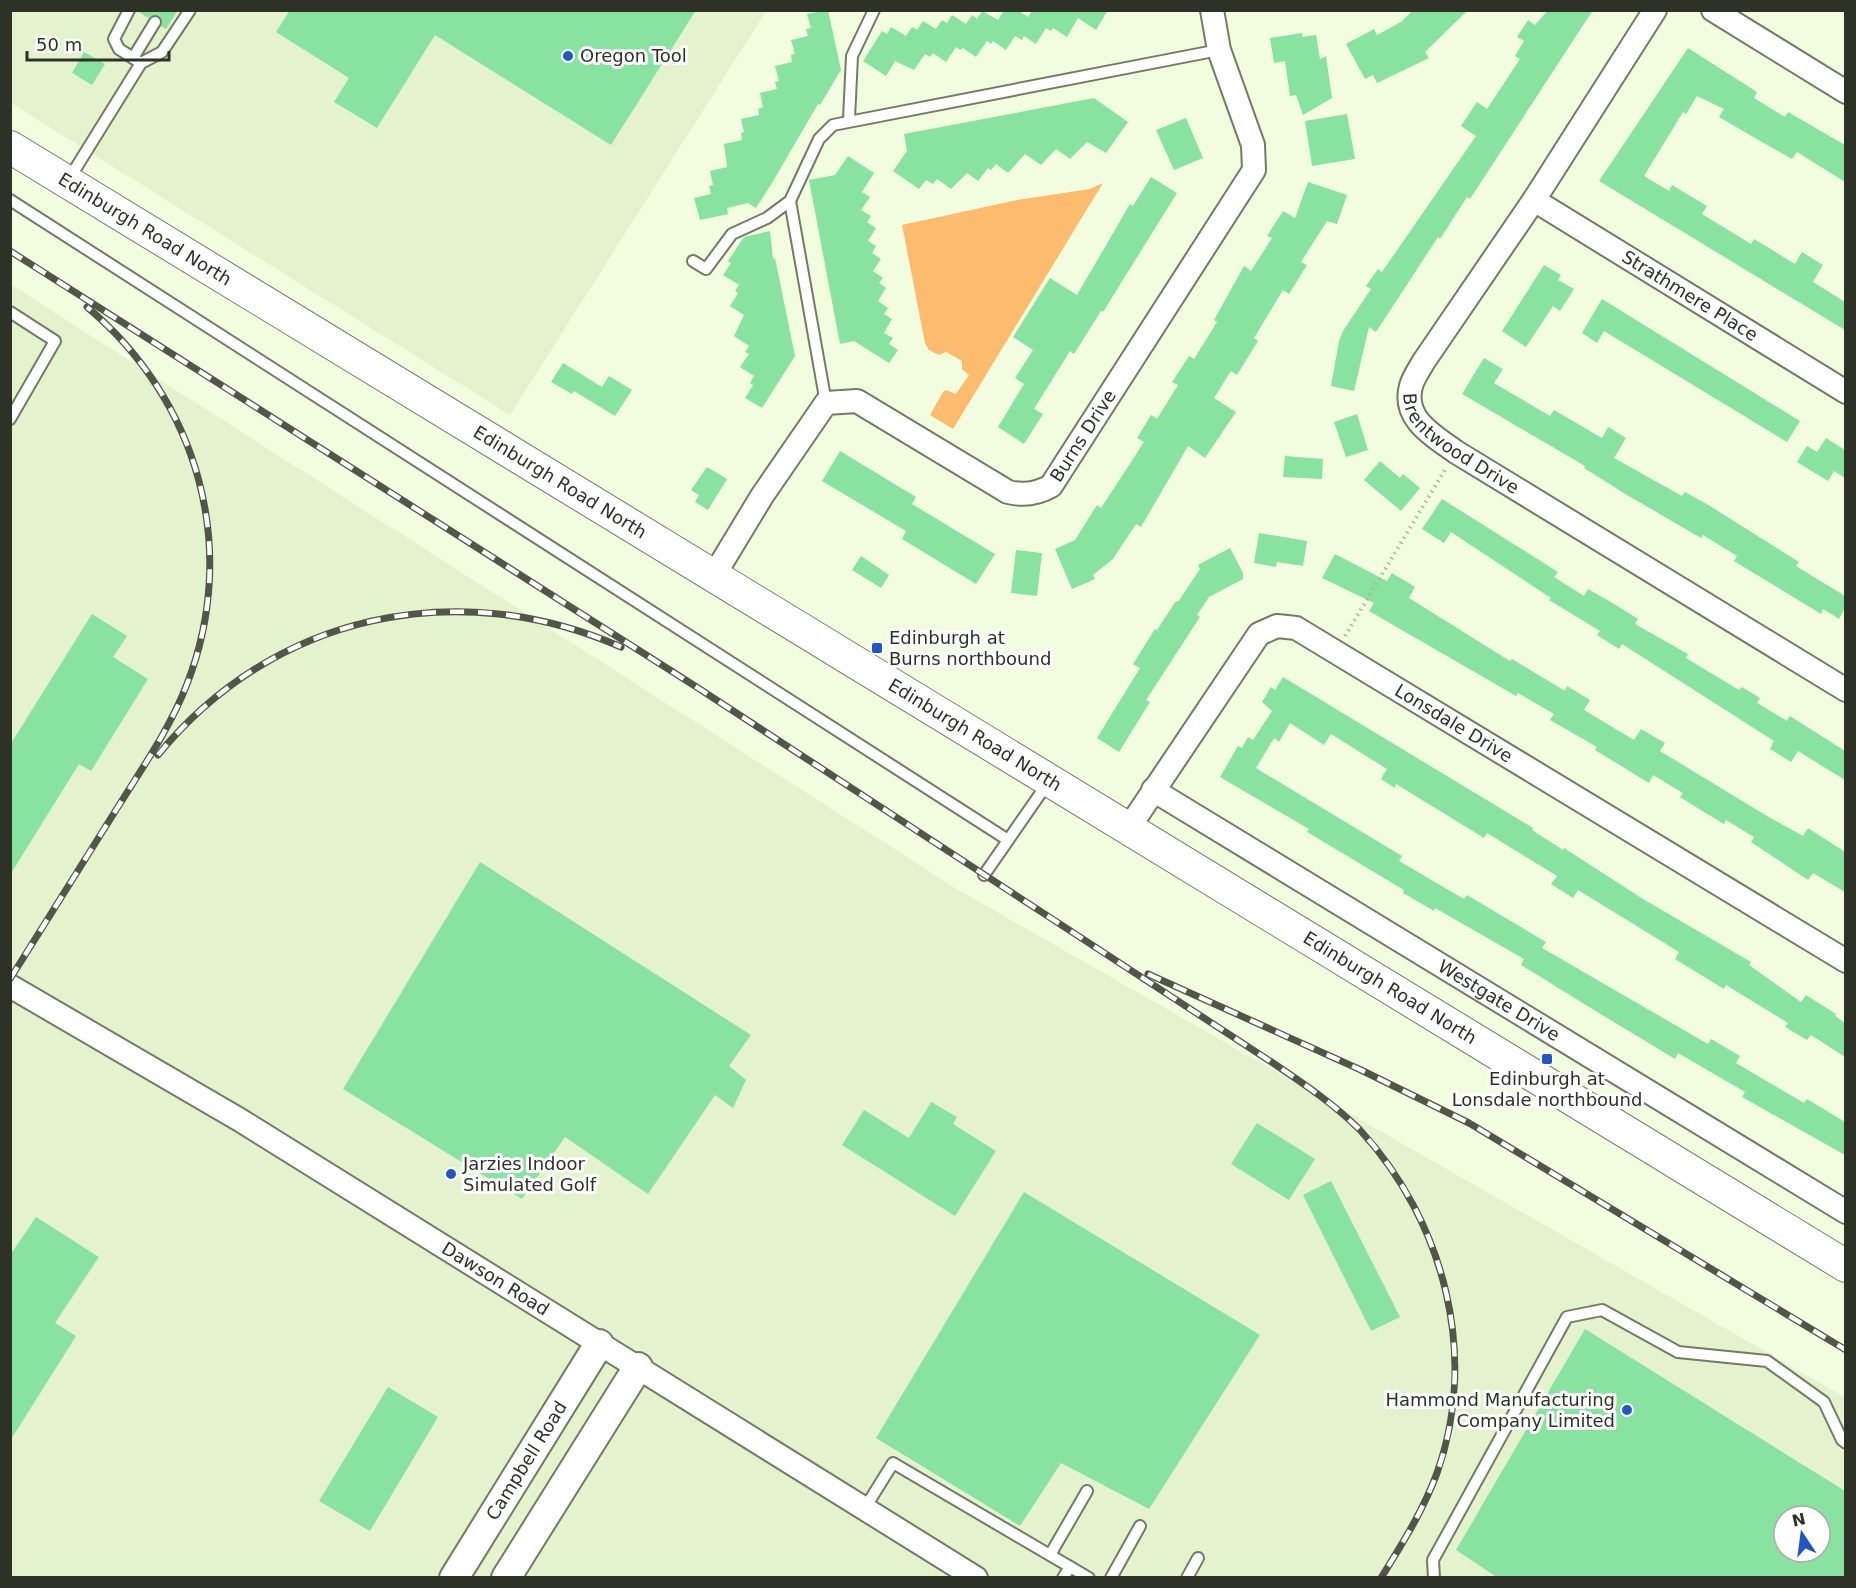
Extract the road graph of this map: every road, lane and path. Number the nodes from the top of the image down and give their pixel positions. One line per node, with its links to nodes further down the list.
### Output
1 (129, 10): 9 (lane)
2 (190, 10): 9 (lane)
3 (874, 10): 11 (lane)
4 (1212, 10): 8 (street, Burns Drive)
5 (1655, 10): 15 (street, Brentwood Drive)
6 (1713, 10): 10 (street)
7 (155, 22): 9 (lane)
8 (1219, 50): 11 (lane); 20 (street, Burns Drive)
9 (137, 60): 13 (lane)
10 (1845, 92)
11 (849, 119): 16 (lane)
12 (10, 147): 13 (main road, Edinburgh Road North)
13 (67, 182): 23 (main road, Edinburgh Road North)
14 (10, 200): 29 (lane)
15 (1534, 200): 19 (street, Strathmere Place); 22 (street, Brentwood Drive)
16 (790, 201): 17 (lane); 20 (lane)
17 (693, 261)
18 (10, 312): 21 (lane)
19 (1845, 392)
20 (826, 404): 23 (street)
21 (10, 419)
22 (1456, 452): 24 (path); 25 (street, Brentwood Drive)
23 (713, 577): 26 (main road, Edinburgh Road North)
24 (1336, 652): 27 (street, Lonsdale Drive); 31 (street, Lonsdale Drive)
25 (1845, 690)
26 (1049, 782): 28 (main road, Edinburgh Road North); 29 (lane)
27 (1153, 789): 28 (street, Lonsdale Drive); 33 (street, Westgate Drive)
28 (1128, 830): 34 (main road, Edinburgh Road North)
29 (1008, 840): 30 (lane)
30 (984, 875)
31 (1845, 961)
32 (10, 986): 35 (street, Dawson Road)
33 (1845, 1212)
34 (1845, 1266)
35 (599, 1344): 36 (street, Dawson Road); 44 (street, Campbell Road)
36 (638, 1367): 39 (street, Dawson Road); 45 (street)
37 (1845, 1443): 51 (lane)
38 (1087, 1491): 41 (lane)
39 (865, 1508): 41 (lane); 46 (street, Dawson Road)
40 (1140, 1526): 49 (lane)
41 (1050, 1555): 43 (lane)
42 (1198, 1557): 50 (lane)
43 (1070, 1567): 47 (lane); 48 (lane)
44 (454, 1578)
45 (506, 1578)
46 (976, 1578)
47 (1063, 1578)
48 (1089, 1578)
49 (1111, 1578)
50 (1187, 1578)
51 (1434, 1578)

